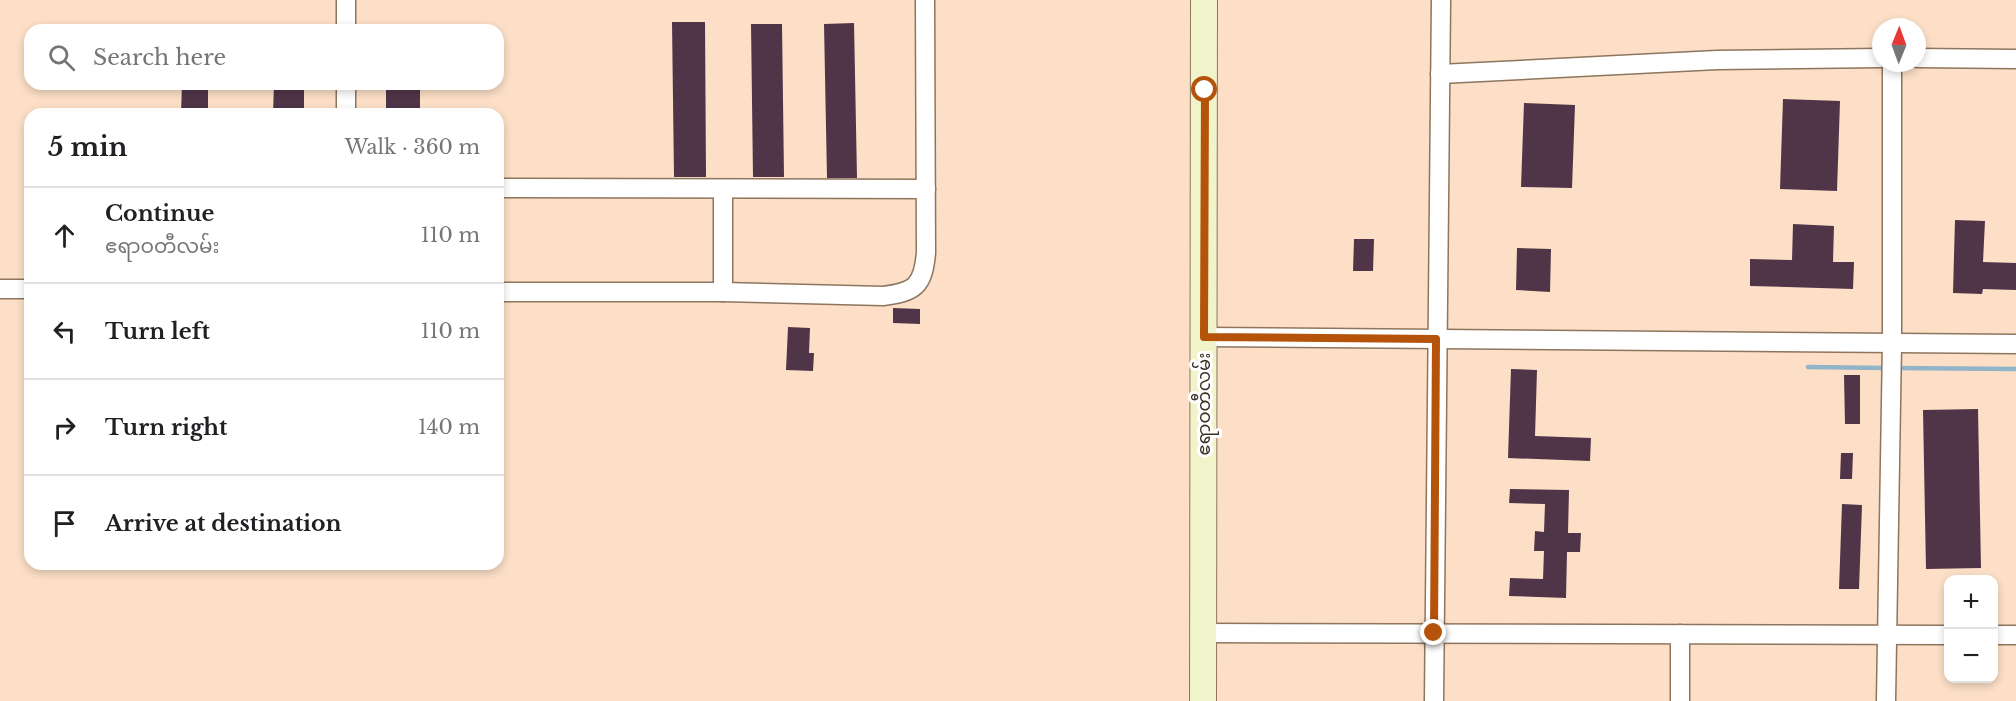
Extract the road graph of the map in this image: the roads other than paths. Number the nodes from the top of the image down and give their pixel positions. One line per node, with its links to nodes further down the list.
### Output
1 (346, 0): 5 (street)
2 (925, 0): 15 (street)
3 (1204, 0): 20 (street, ဧရာဝတီလမ်း)
4 (1441, 0): 10 (street)
5 (346, 24)
6 (1872, 58): 10 (street)
7 (1926, 58): 8 (street)
8 (2016, 59)
9 (1892, 72): 22 (street)
10 (1440, 74): 21 (street)
11 (346, 90): 12 (street)
12 (346, 108)
13 (504, 188): 14 (street)
14 (723, 189): 15 (street); 19 (street)
15 (926, 189): 19 (street)
16 (0, 289): 17 (street)
17 (24, 289)
18 (504, 292): 19 (street)
19 (723, 292)
20 (1204, 337): 21 (street); 24 (street, ဧရာဝတီလမ်း)
21 (1436, 339): 22 (street); 25 (street)
22 (1892, 343): 23 (street); 27 (street)
23 (2016, 344)
24 (1202, 633): 25 (street); 31 (street, ဧရာဝတီလမ်း)
25 (1434, 633): 26 (street); 32 (street)
26 (1680, 634): 27 (street); 33 (street)
27 (1886, 634): 28 (street); 34 (street)
28 (1944, 634)
29 (1998, 635): 30 (street)
30 (2016, 635)
31 (1203, 701)
32 (1434, 701)
33 (1680, 701)
34 (1886, 701)

